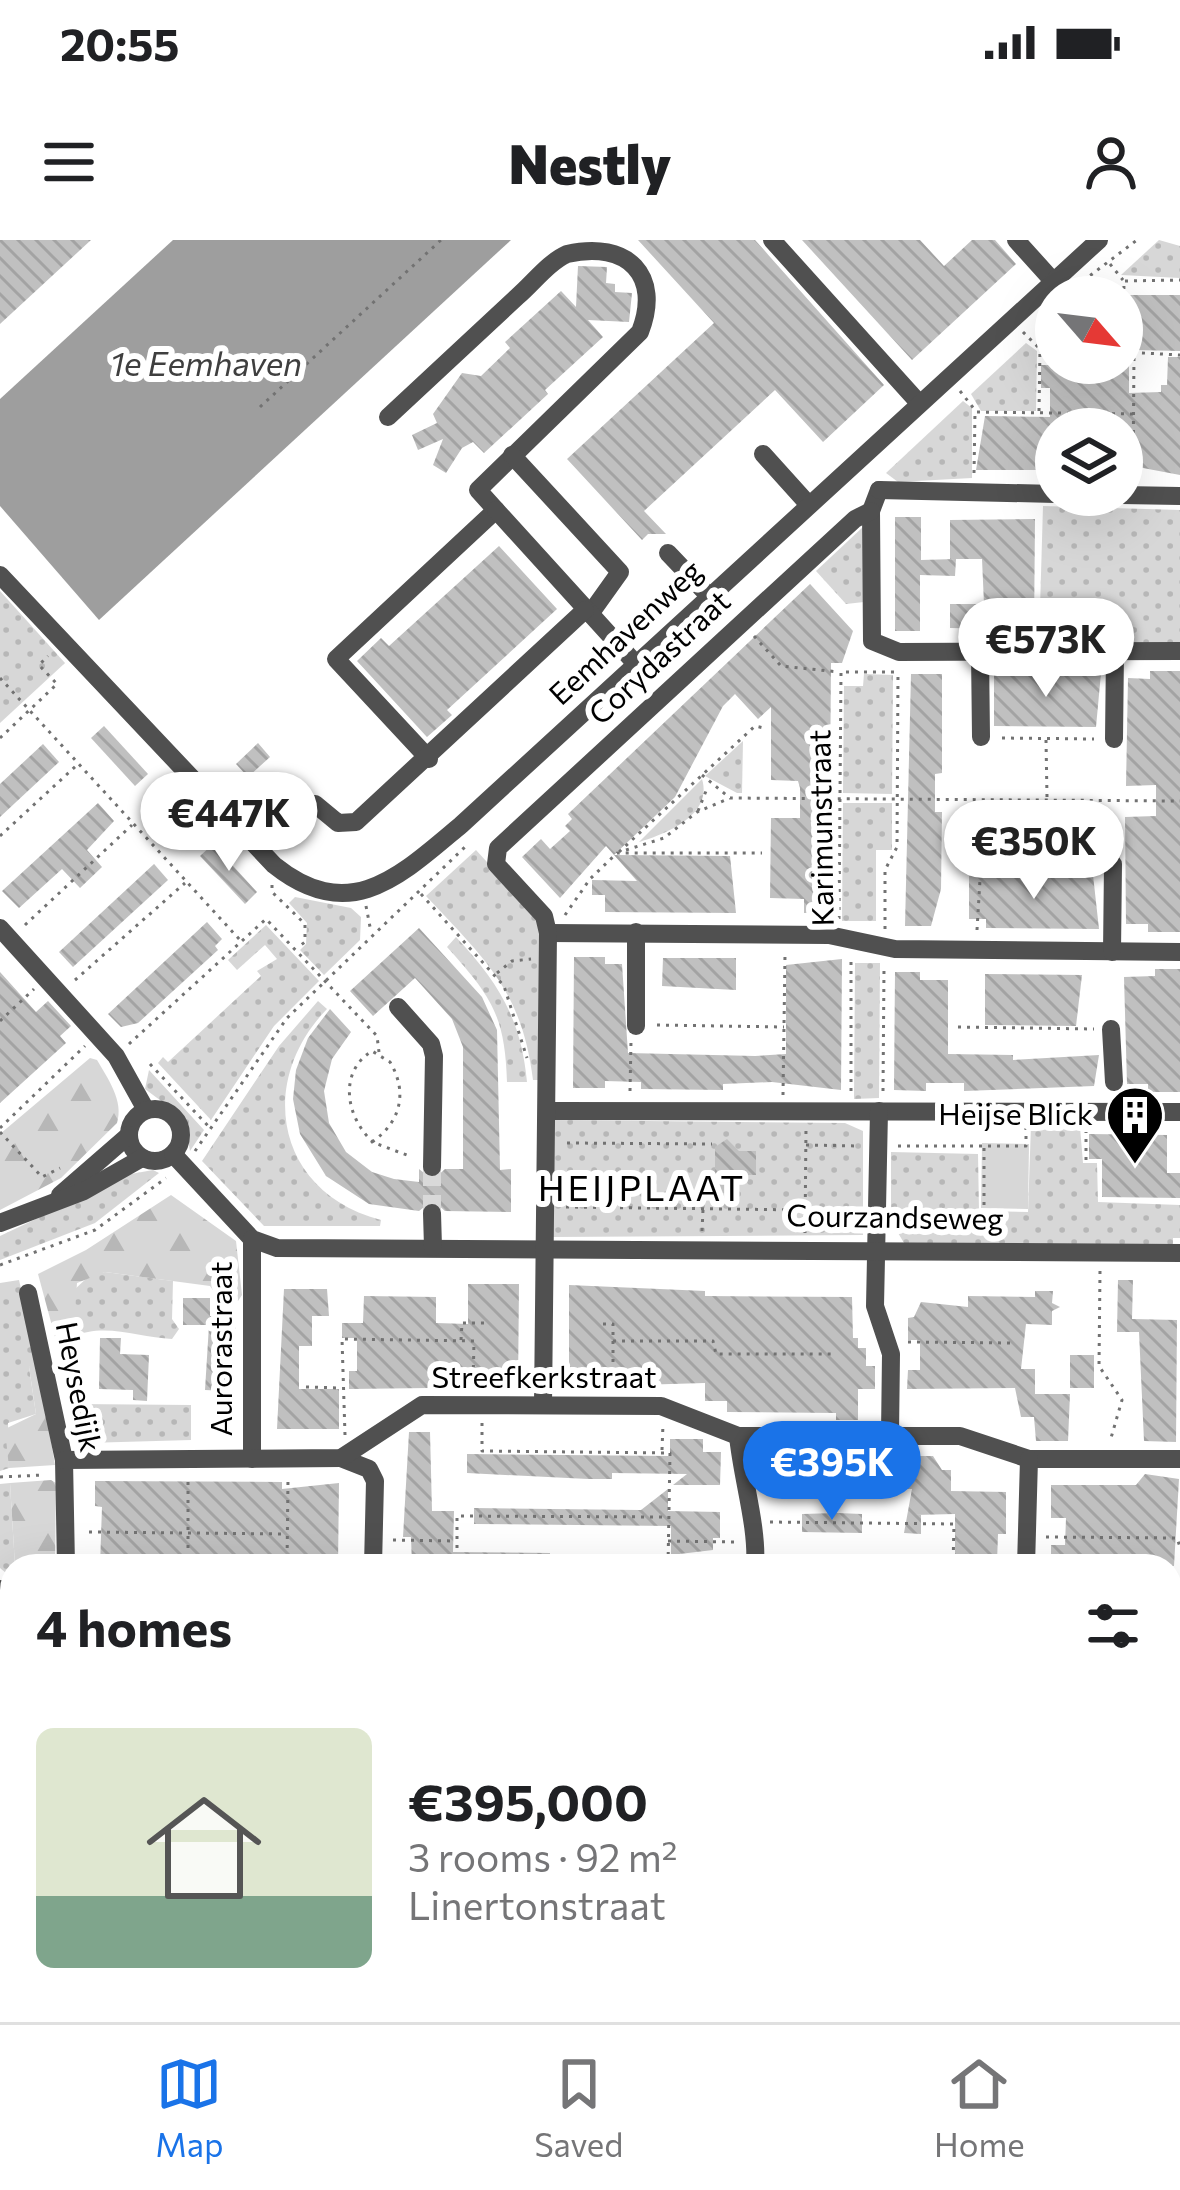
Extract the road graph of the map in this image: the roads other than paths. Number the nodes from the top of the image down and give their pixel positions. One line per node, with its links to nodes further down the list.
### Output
1 (772, 240): 7 (street)
2 (1016, 240): 4 (street)
3 (1099, 240): 5 (street, Eemhavenweg)
4 (1049, 276)
5 (1058, 276)
6 (1035, 298): 7 (street, Eemhavenweg)
7 (919, 403): 11 (street, Eemhavenweg)
8 (388, 417): 10 (street)
9 (763, 454): 16 (street)
10 (512, 455): 17 (street); 22 (street)
11 (855, 464): 12 (street); 16 (street, Eemhavenweg)
12 (879, 490): 13 (street); 18 (street)
13 (1035, 493)
14 (1143, 495): 15 (street)
15 (1180, 496)
16 (809, 505): 21 (street, Eemhavenweg)
17 (496, 510): 22 (street); 29 (street)
18 (872, 511): 25 (street); 34 (street, Corydastraat)
19 (668, 553): 21 (street)
20 (0, 575): 26 (street, Eemhavenweg)
21 (710, 597): 26 (street, Eemhavenweg)
22 (588, 612): 26 (street); 29 (street)
23 (1115, 651): 24 (street); 25 (street); 28 (street)
24 (1180, 651)
25 (980, 652): 27 (street)
26 (636, 664)
27 (981, 737)
28 (1114, 740)
29 (429, 759): 30 (street)
30 (315, 804)
31 (1113, 864): 35 (street)
32 (637, 932): 34 (street); 35 (street); 38 (street)
33 (5, 934): 41 (street)
34 (548, 934): 42 (street)
35 (1112, 952): 36 (street)
36 (1180, 952)
37 (398, 1007): 48 (street)
38 (636, 1026)
39 (1112, 1029): 40 (street)
40 (1114, 1082)
41 (146, 1110): 45 (street); 46 (street)
42 (548, 1111): 43 (street); 54 (street)
43 (879, 1111): 44 (street); 55 (street)
44 (1180, 1112)
45 (128, 1135): 47 (street); 49 (street)
46 (173, 1154): 47 (street); 52 (street)
47 (142, 1158): 49 (street)
48 (432, 1162)
49 (52, 1202): 51 (street)
50 (432, 1213): 53 (street)
51 (0, 1223)
52 (252, 1239): 53 (street, Courzandseweg); 62 (street, Aurorastraat)
53 (433, 1247): 54 (street, Courzandseweg)
54 (545, 1247): 55 (street, Courzandseweg); 58 (street)
55 (876, 1251): 56 (street, Courzandseweg); 59 (street)
56 (1180, 1253)
57 (28, 1293): 65 (street, Heysedijk)
58 (543, 1405): 60 (street, Streefkerkstraat); 61 (street, Streefkerkstraat)
59 (890, 1434): 60 (street, Streefkerkstraat); 63 (street, Streefkerkstraat)
60 (738, 1436): 68 (street)
61 (345, 1453): 62 (street, Streefkerkstraat); 67 (street)
62 (252, 1459): 65 (street, Streefkerkstraat)
63 (1029, 1459): 64 (street, Streefkerkstraat); 69 (street)
64 (1180, 1459)
65 (64, 1467): 66 (street, Heysedijk)
66 (66, 1554)
67 (374, 1554)
68 (755, 1554)
69 (1026, 1554)

